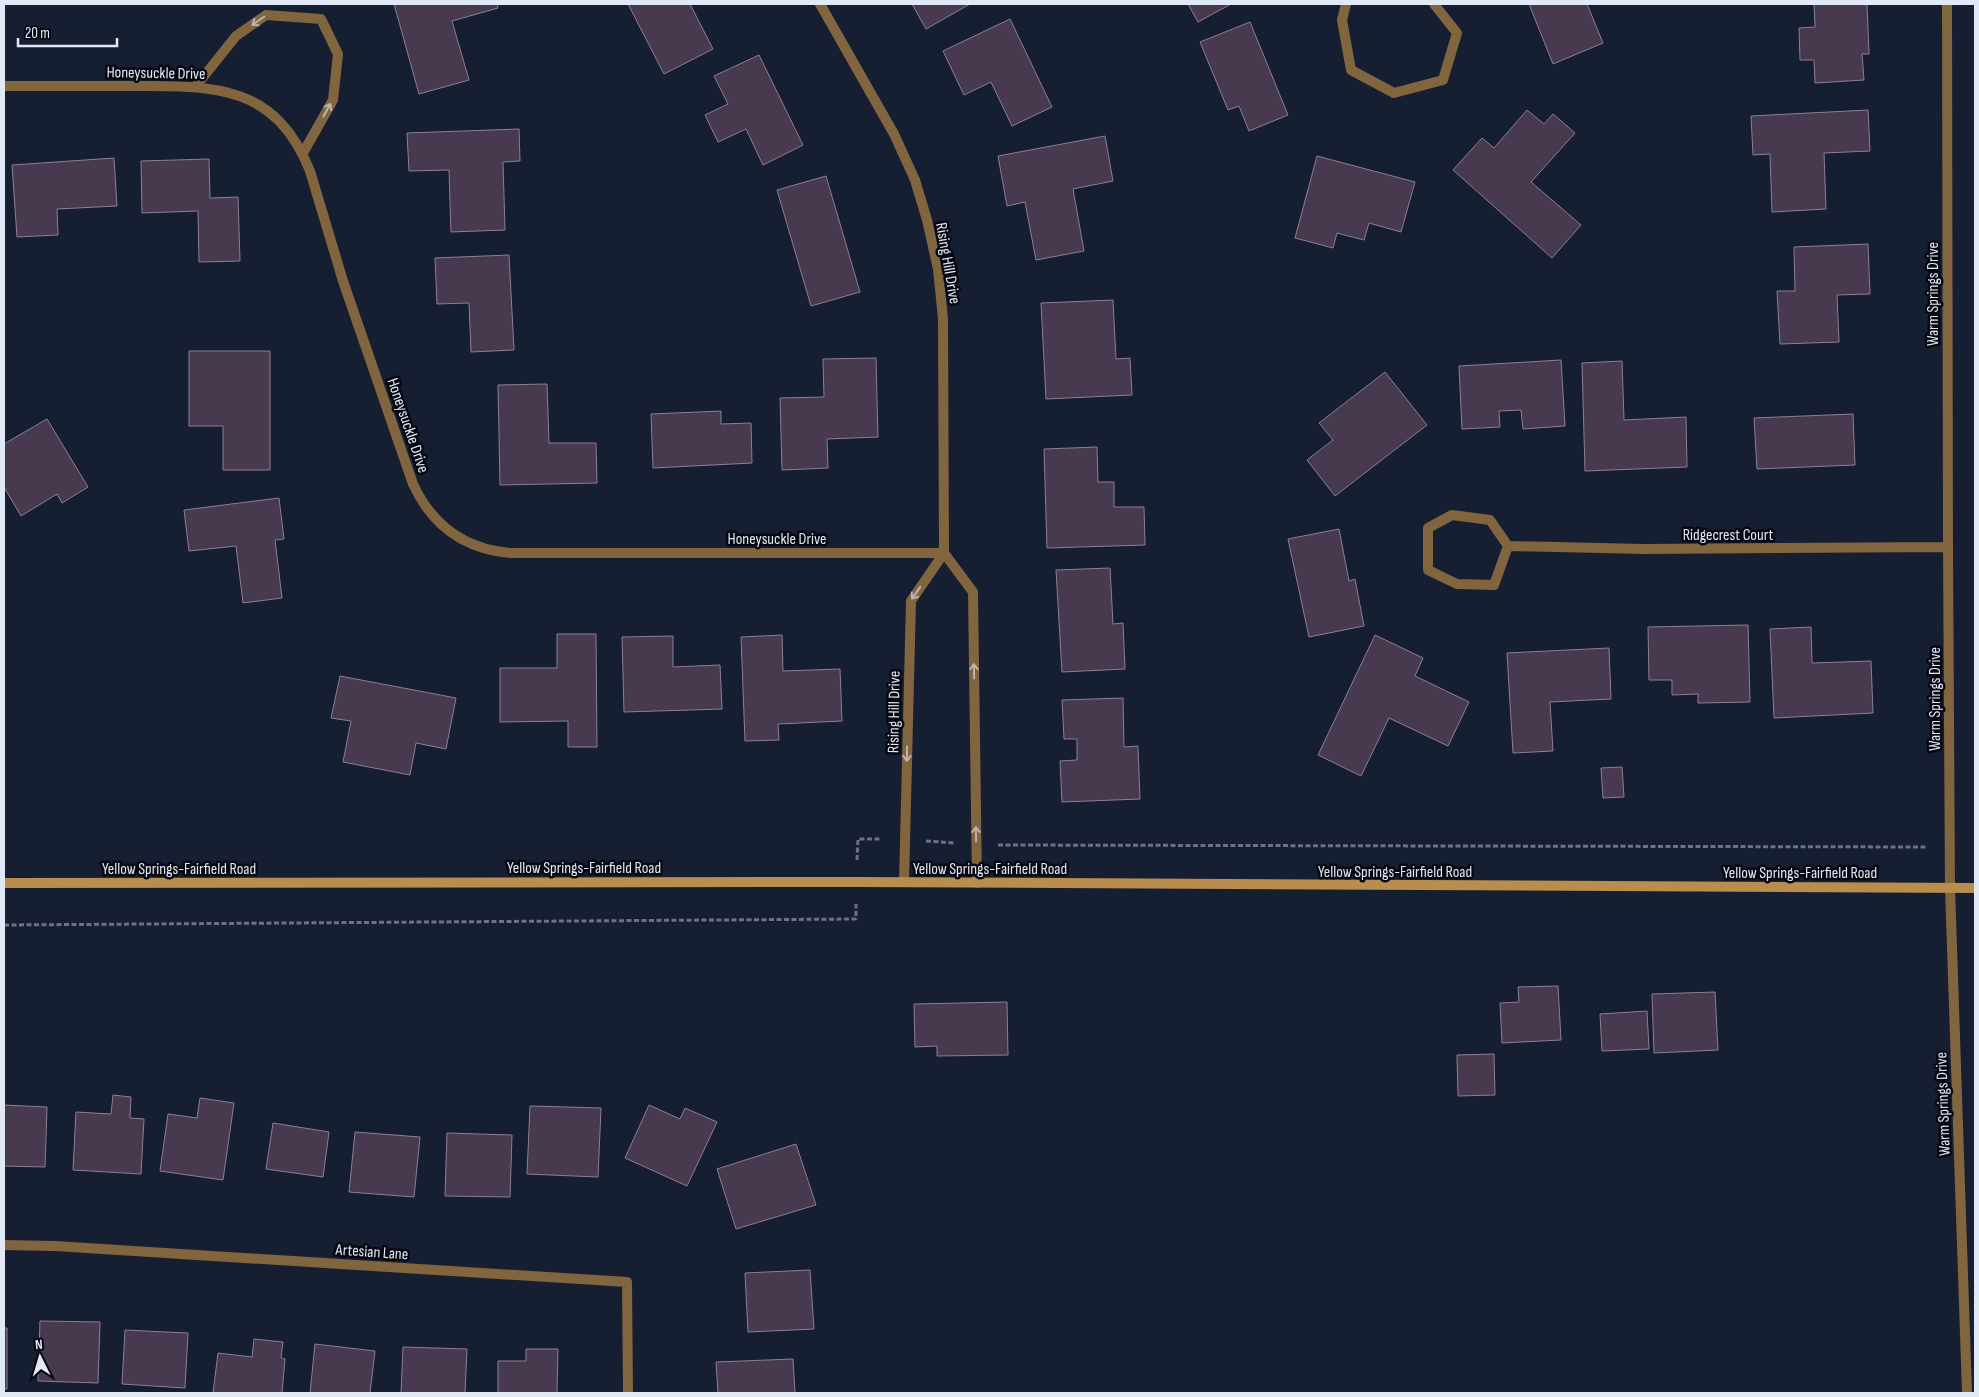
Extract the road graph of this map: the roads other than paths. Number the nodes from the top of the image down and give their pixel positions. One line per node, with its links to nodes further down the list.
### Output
1 (820, 4): 10 (street, Rising Hill Drive)
2 (1346, 4): 3 (street)
3 (1434, 4)
4 (1947, 4): 9 (street, Warm Springs Drive)
5 (4, 86): 6 (street, Honeysuckle Drive)
6 (196, 86): 7 (street, Honeysuckle Drive); 7 (street, one-way to 6)
7 (303, 153): 10 (street, Honeysuckle Drive)
8 (1508, 546): 8 (street); 9 (street, Ridgecrest Court)
9 (1948, 547): 14 (street, Warm Springs Drive)
10 (944, 553): 11 (street, Rising Hill Drive, one-way to 11); 13 (street, one-way to 10)
11 (904, 882): 12 (main road, Yellow Springs-Fairfield Road); 13 (main road, Yellow Springs-Fairfield Road)
12 (4, 883)
13 (976, 883): 14 (main road, Yellow Springs-Fairfield Road)
14 (1950, 888): 15 (main road, Yellow Springs-Fairfield Road); 18 (street, Warm Springs Drive)
15 (1975, 888)
16 (4, 1245): 17 (street, Artesian Lane)
17 (628, 1393)
18 (1967, 1393)

